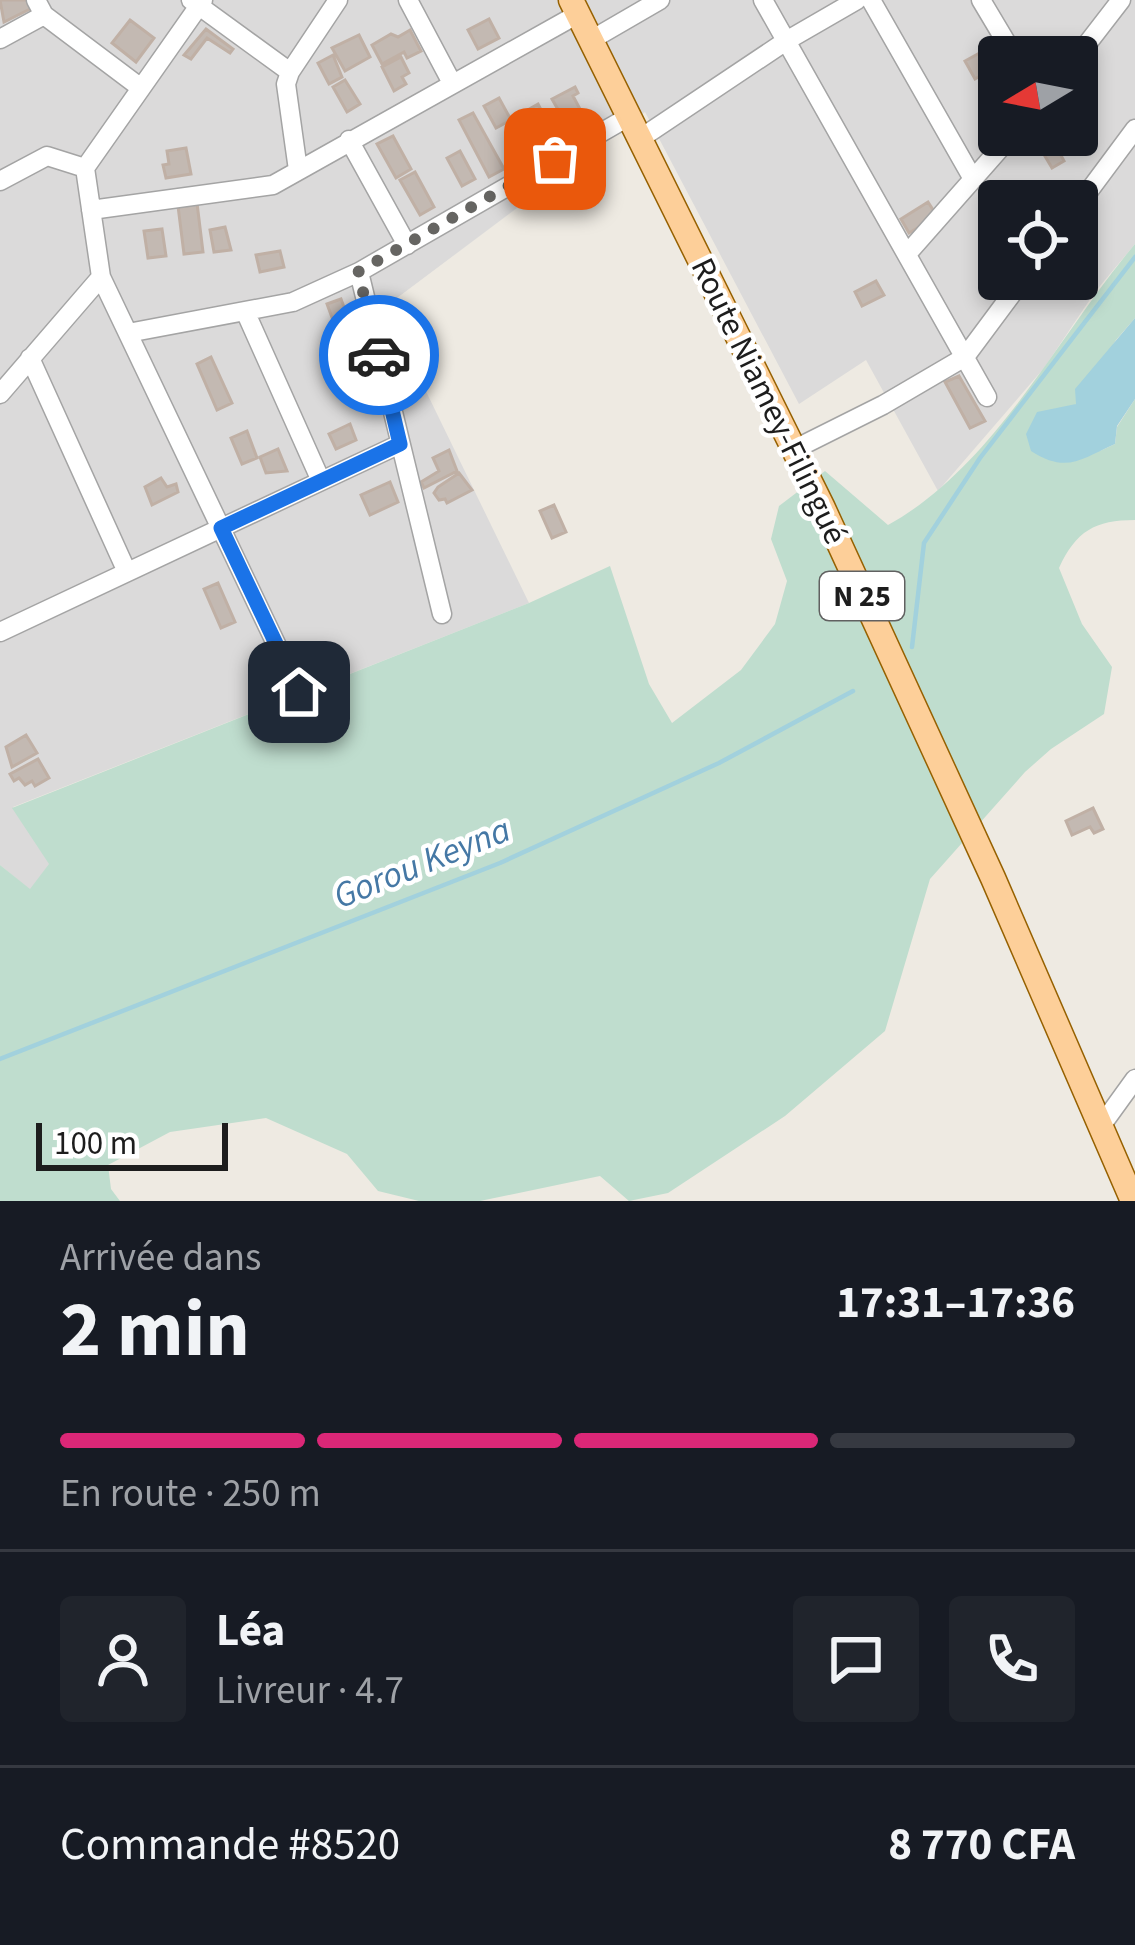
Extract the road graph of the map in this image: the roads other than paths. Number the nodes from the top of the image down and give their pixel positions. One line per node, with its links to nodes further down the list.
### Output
1 (338, 0): 19 (street)
2 (408, 0): 20 (street)
3 (660, 0): 17 (street)
4 (763, 0): 18 (street)
5 (857, 0): 18 (street)
6 (871, 0): 28 (street)
7 (981, 0): 14 (street)
8 (1098, 0): 13 (street)
9 (1121, 0): 13 (street)
10 (198, 2): 19 (street); 21 (street)
11 (574, 7): 17 (main road, Route Niamey-Filingué / N 25); 20 (street)
12 (40, 8): 16 (street); 21 (street)
13 (1108, 19): 15 (street)
14 (1002, 36)
15 (1094, 36)
16 (0, 39)
17 (591, 40): 22 (main road, Route Niamey-Filingué / N 25)
18 (786, 41): 22 (street); 33 (street)
19 (290, 72): 27 (street)
20 (452, 83): 24 (street)
21 (141, 88): 26 (street)
22 (635, 127): 32 (street); 44 (main road, Route Niamey-Filingué / N 25)
23 (1135, 129): 29 (street)
24 (349, 140): 27 (street); 32 (street)
25 (993, 156): 28 (street)
26 (85, 168): 30 (street); 31 (street)
27 (298, 170): 31 (street)
28 (973, 179): 33 (street)
29 (1097, 180)
30 (0, 182)
31 (91, 210): 35 (street)
32 (407, 245): 34 (street)
33 (907, 254): 39 (street)
34 (358, 272): 37 (street); 43 (street)
35 (101, 277): 38 (street); 40 (street)
36 (1007, 300): 39 (street)
37 (245, 311): 38 (street); 45 (street)
38 (128, 333): 46 (street)
39 (965, 357): 42 (street); 44 (street)
40 (30, 358): 41 (street); 47 (street)
41 (0, 394)
42 (988, 397)
43 (400, 444): 45 (street); 48 (street)
44 (795, 448): 52 (main road, Route Niamey-Filingué / N 25)
45 (321, 481): 46 (street)
46 (221, 528): 47 (street); 50 (street)
47 (127, 572): 49 (street)
48 (442, 614)
49 (0, 632)
50 (299, 692)
51 (1135, 1079): 52 (street)
52 (1101, 1126): 53 (main road, Route Niamey-Filingué / N 25)
53 (1133, 1201)

